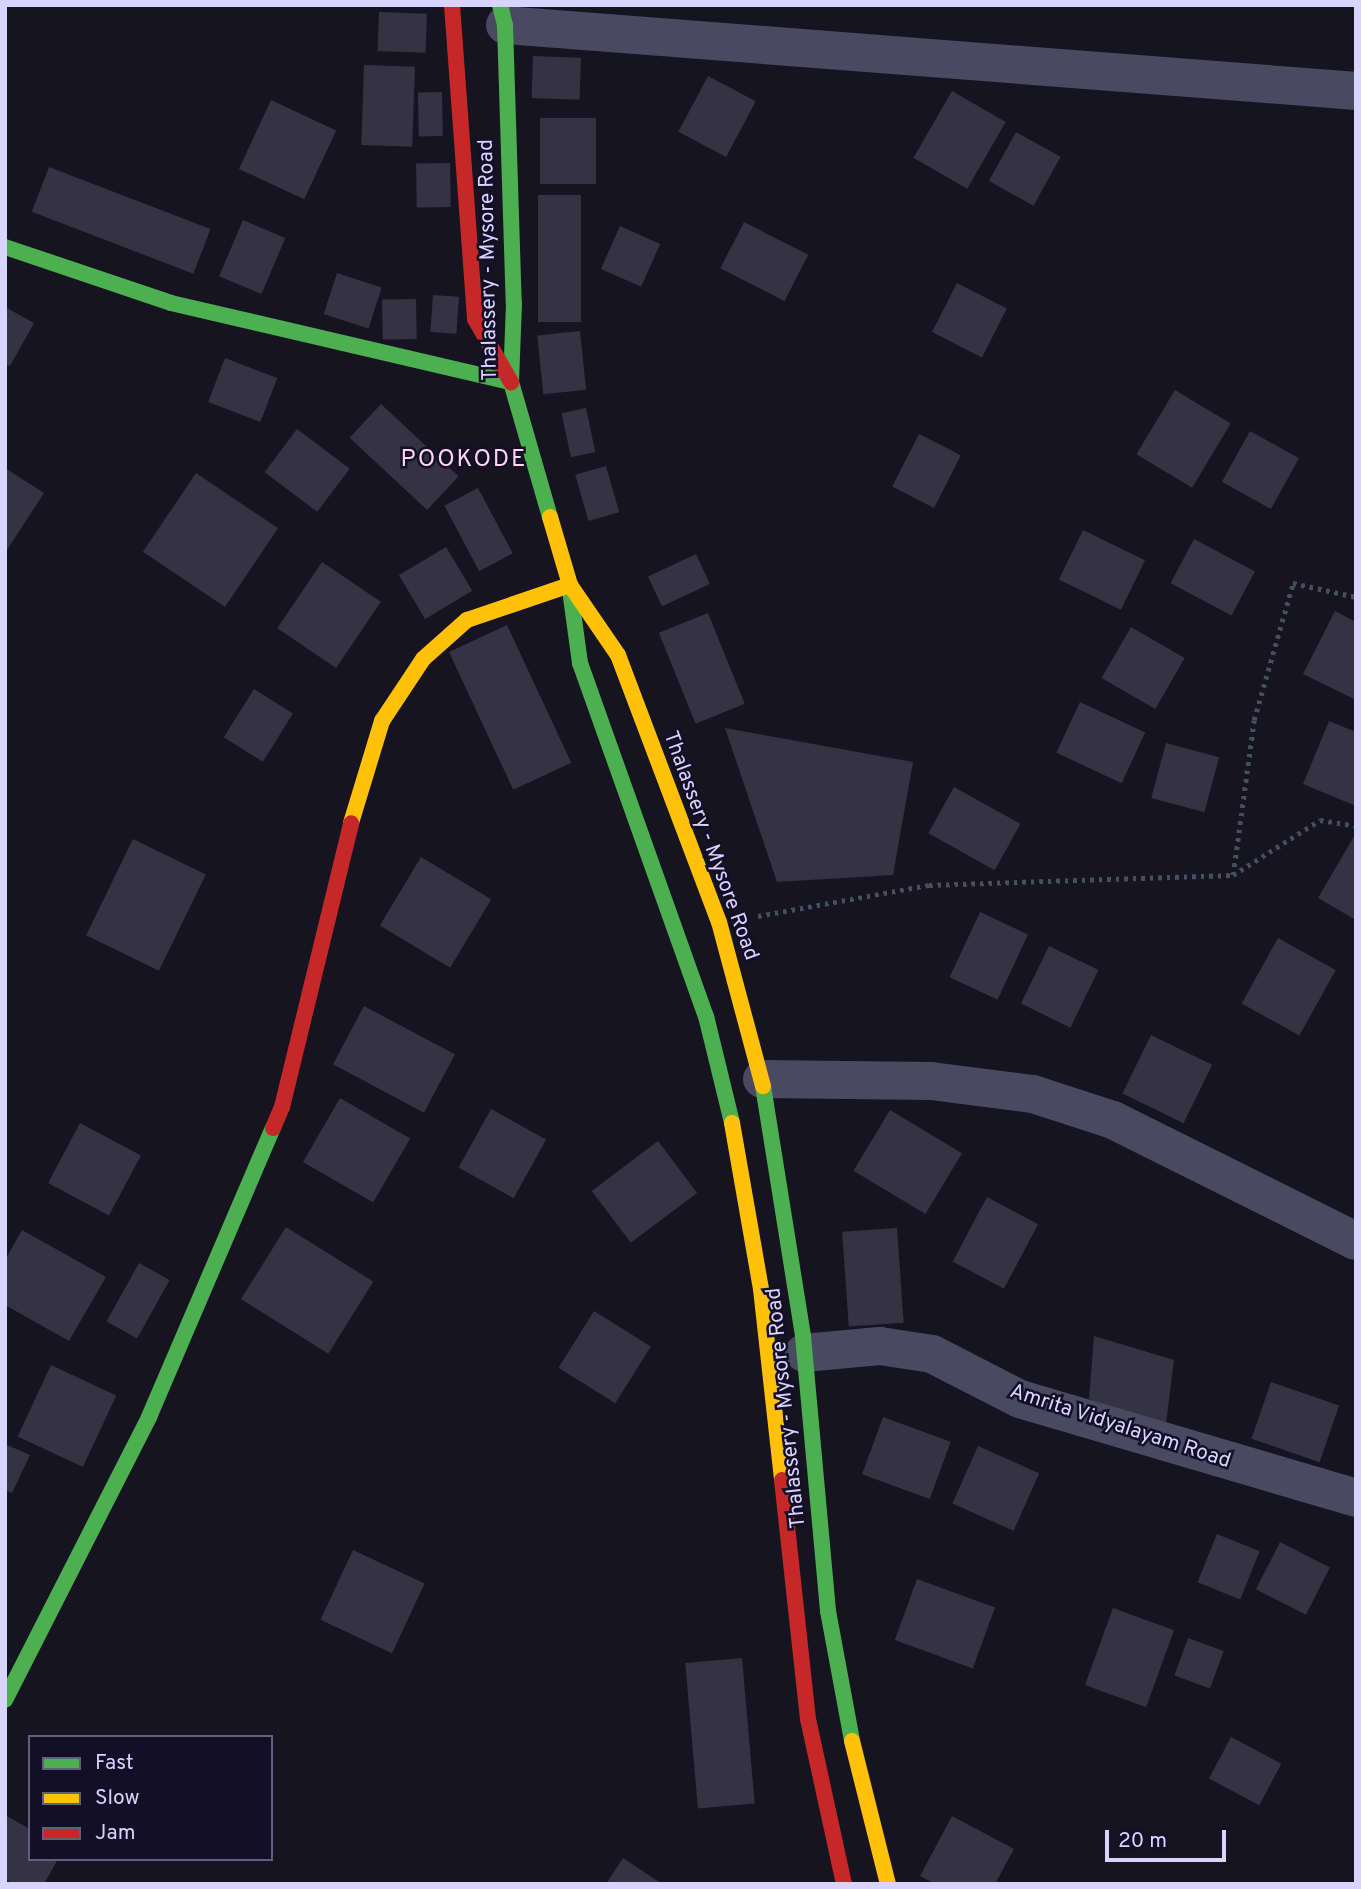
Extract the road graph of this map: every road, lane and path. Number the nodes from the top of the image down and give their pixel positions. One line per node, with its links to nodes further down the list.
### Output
1 (452, 5): 5 (main road)
2 (503, 15): 3 (street); 5 (main road, Thalassery - Mysore Road)
3 (1356, 91)
4 (5, 247): 5 (main road)
5 (510, 382): 6 (main road, Thalassery - Mysore Road)
6 (569, 585): 10 (main road, Thalassery - Mysore Road); 15 (main road); 16 (main road)
7 (1356, 597): 9 (path)
8 (1356, 826): 9 (path)
9 (1233, 875): 10 (path)
10 (719, 922): 11 (main road, Thalassery - Mysore Road)
11 (762, 1079): 12 (street); 13 (main road, Thalassery - Mysore Road)
12 (1356, 1241)
13 (804, 1353): 14 (street, Amrita Vidyalayam Road); 17 (main road, Thalassery - Mysore Road)
14 (1356, 1498)
15 (5, 1700)
16 (844, 1884)
17 (888, 1884)

